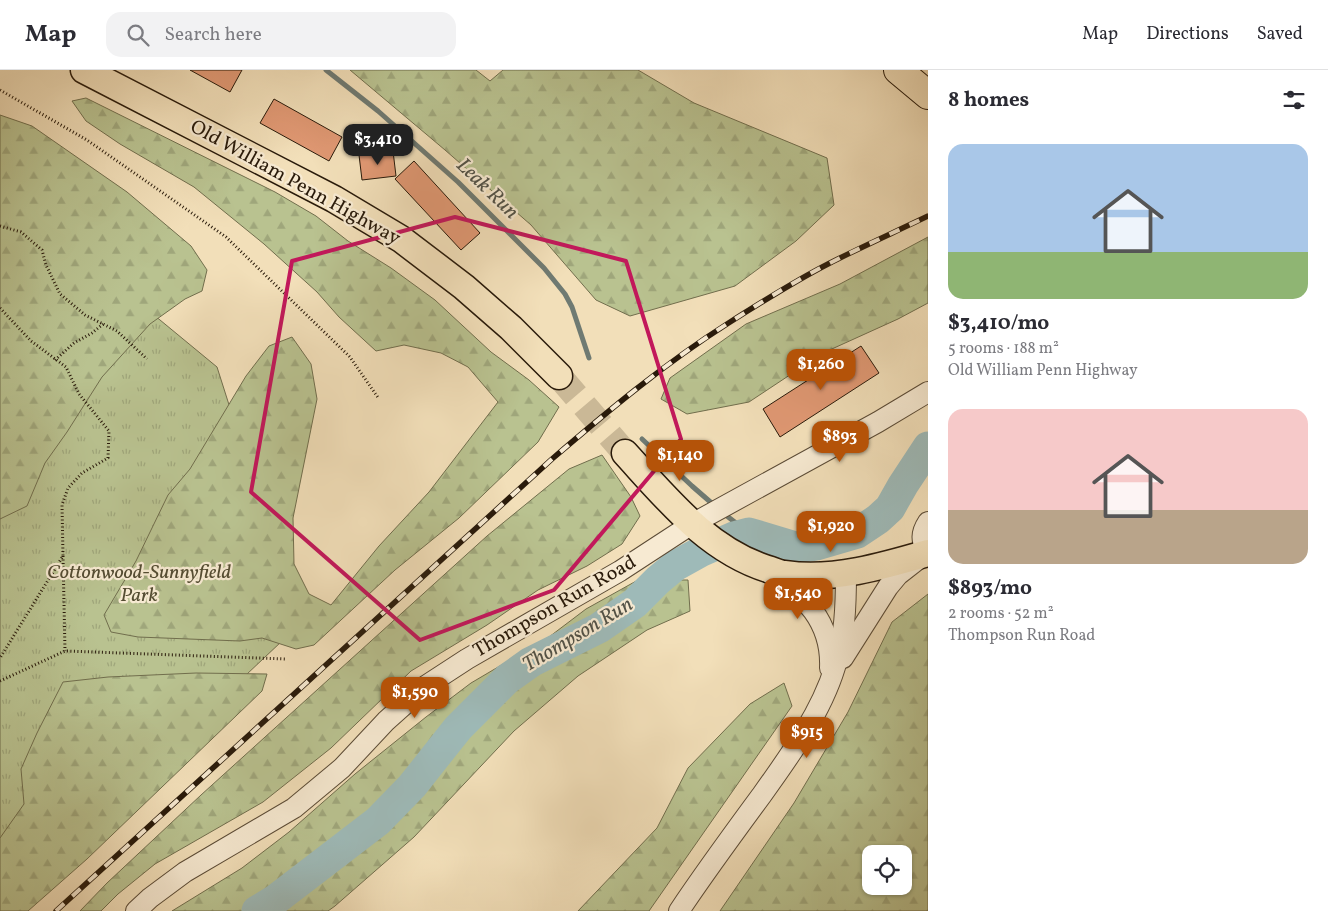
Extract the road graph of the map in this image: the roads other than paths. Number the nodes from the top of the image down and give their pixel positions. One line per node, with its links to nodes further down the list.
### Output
1 (84, 70): 4 (main road, Old William Penn Highway)
2 (898, 70): 3 (highway)
3 (928, 95)
4 (559, 376)
5 (928, 392): 8 (street, Thompson Run Road)
6 (625, 453): 8 (main road)
7 (928, 522): 9 (street)
8 (701, 526): 10 (main road); 13 (street, Thompson Run Road)
9 (927, 553): 11 (main road); 12 (street)
10 (757, 566): 11 (main road); 12 (street)
11 (846, 573): 12 (street)
12 (830, 681): 14 (street)
13 (136, 911)
14 (678, 911)

